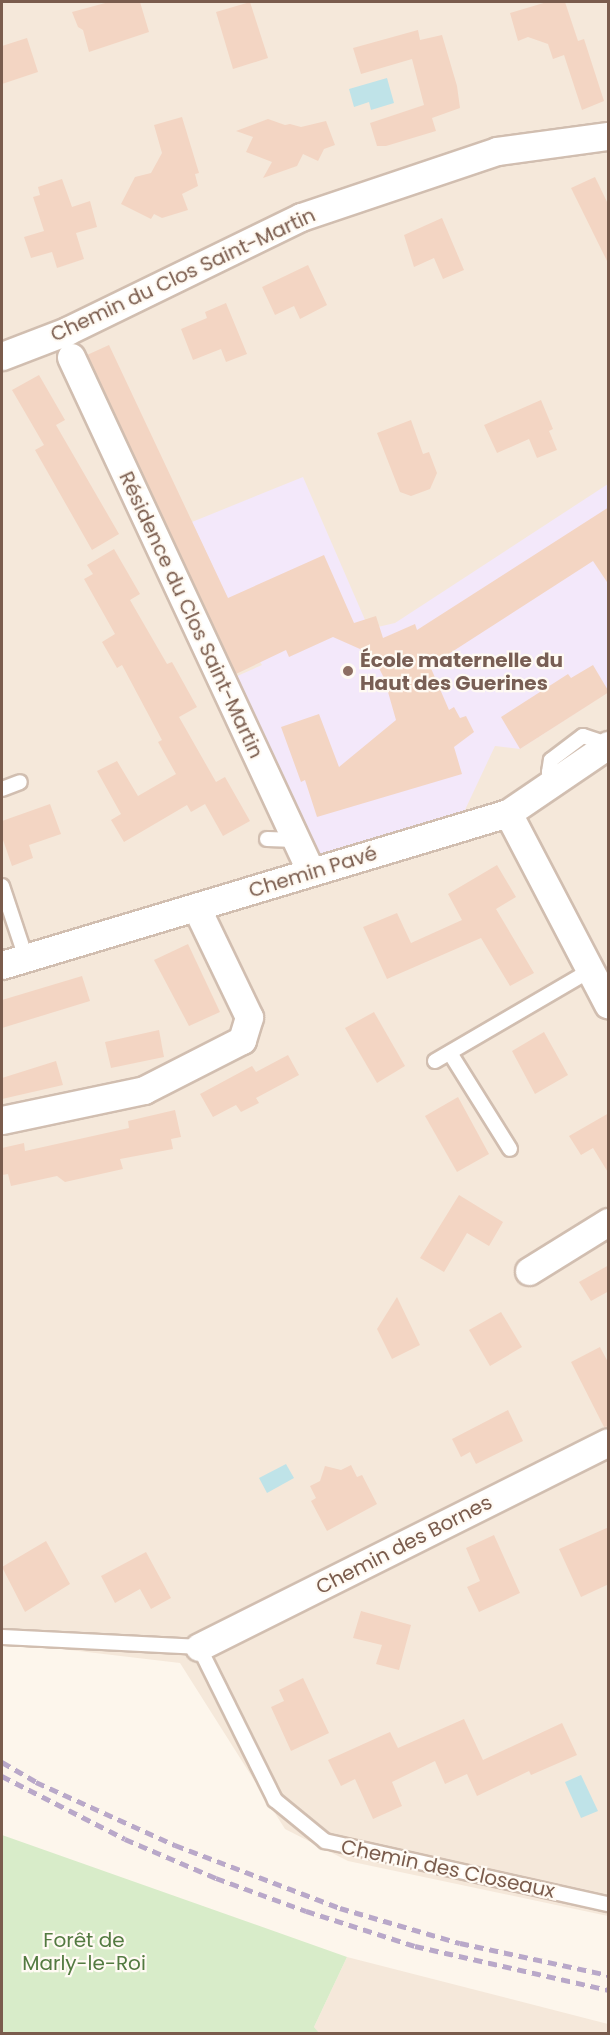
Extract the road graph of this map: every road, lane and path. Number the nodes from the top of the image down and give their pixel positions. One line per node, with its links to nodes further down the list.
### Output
1 (609, 136): 2 (street, Chemin du Clos Saint-Martin)
2 (2, 356)
3 (71, 357): 9 (street, Résidence du Clos Saint-Martin)
4 (609, 744): 7 (street, Chemin Pavé)
5 (20, 782): 6 (lane)
6 (2, 789)
7 (508, 813): 10 (street, Chemin Pavé); 14 (street)
8 (267, 839): 9 (lane)
9 (296, 840): 10 (street, Résidence du Clos Saint-Martin)
10 (311, 872): 12 (street, Chemin Pavé)
11 (2, 886): 13 (lane)
12 (196, 907): 13 (street, Chemin Pavé); 18 (street)
13 (14, 961)
14 (591, 970): 15 (street); 16 (lane)
15 (609, 1004)
16 (450, 1053): 17 (lane); 19 (lane)
17 (435, 1061)
18 (2, 1120)
19 (510, 1149)
20 (609, 1222): 21 (street)
21 (529, 1270)
22 (609, 1442): 24 (street, Chemin des Bornes)
23 (2, 1637): 24 (lane)
24 (199, 1647): 25 (lane, Chemin des Closeaux)
25 (609, 1904)

